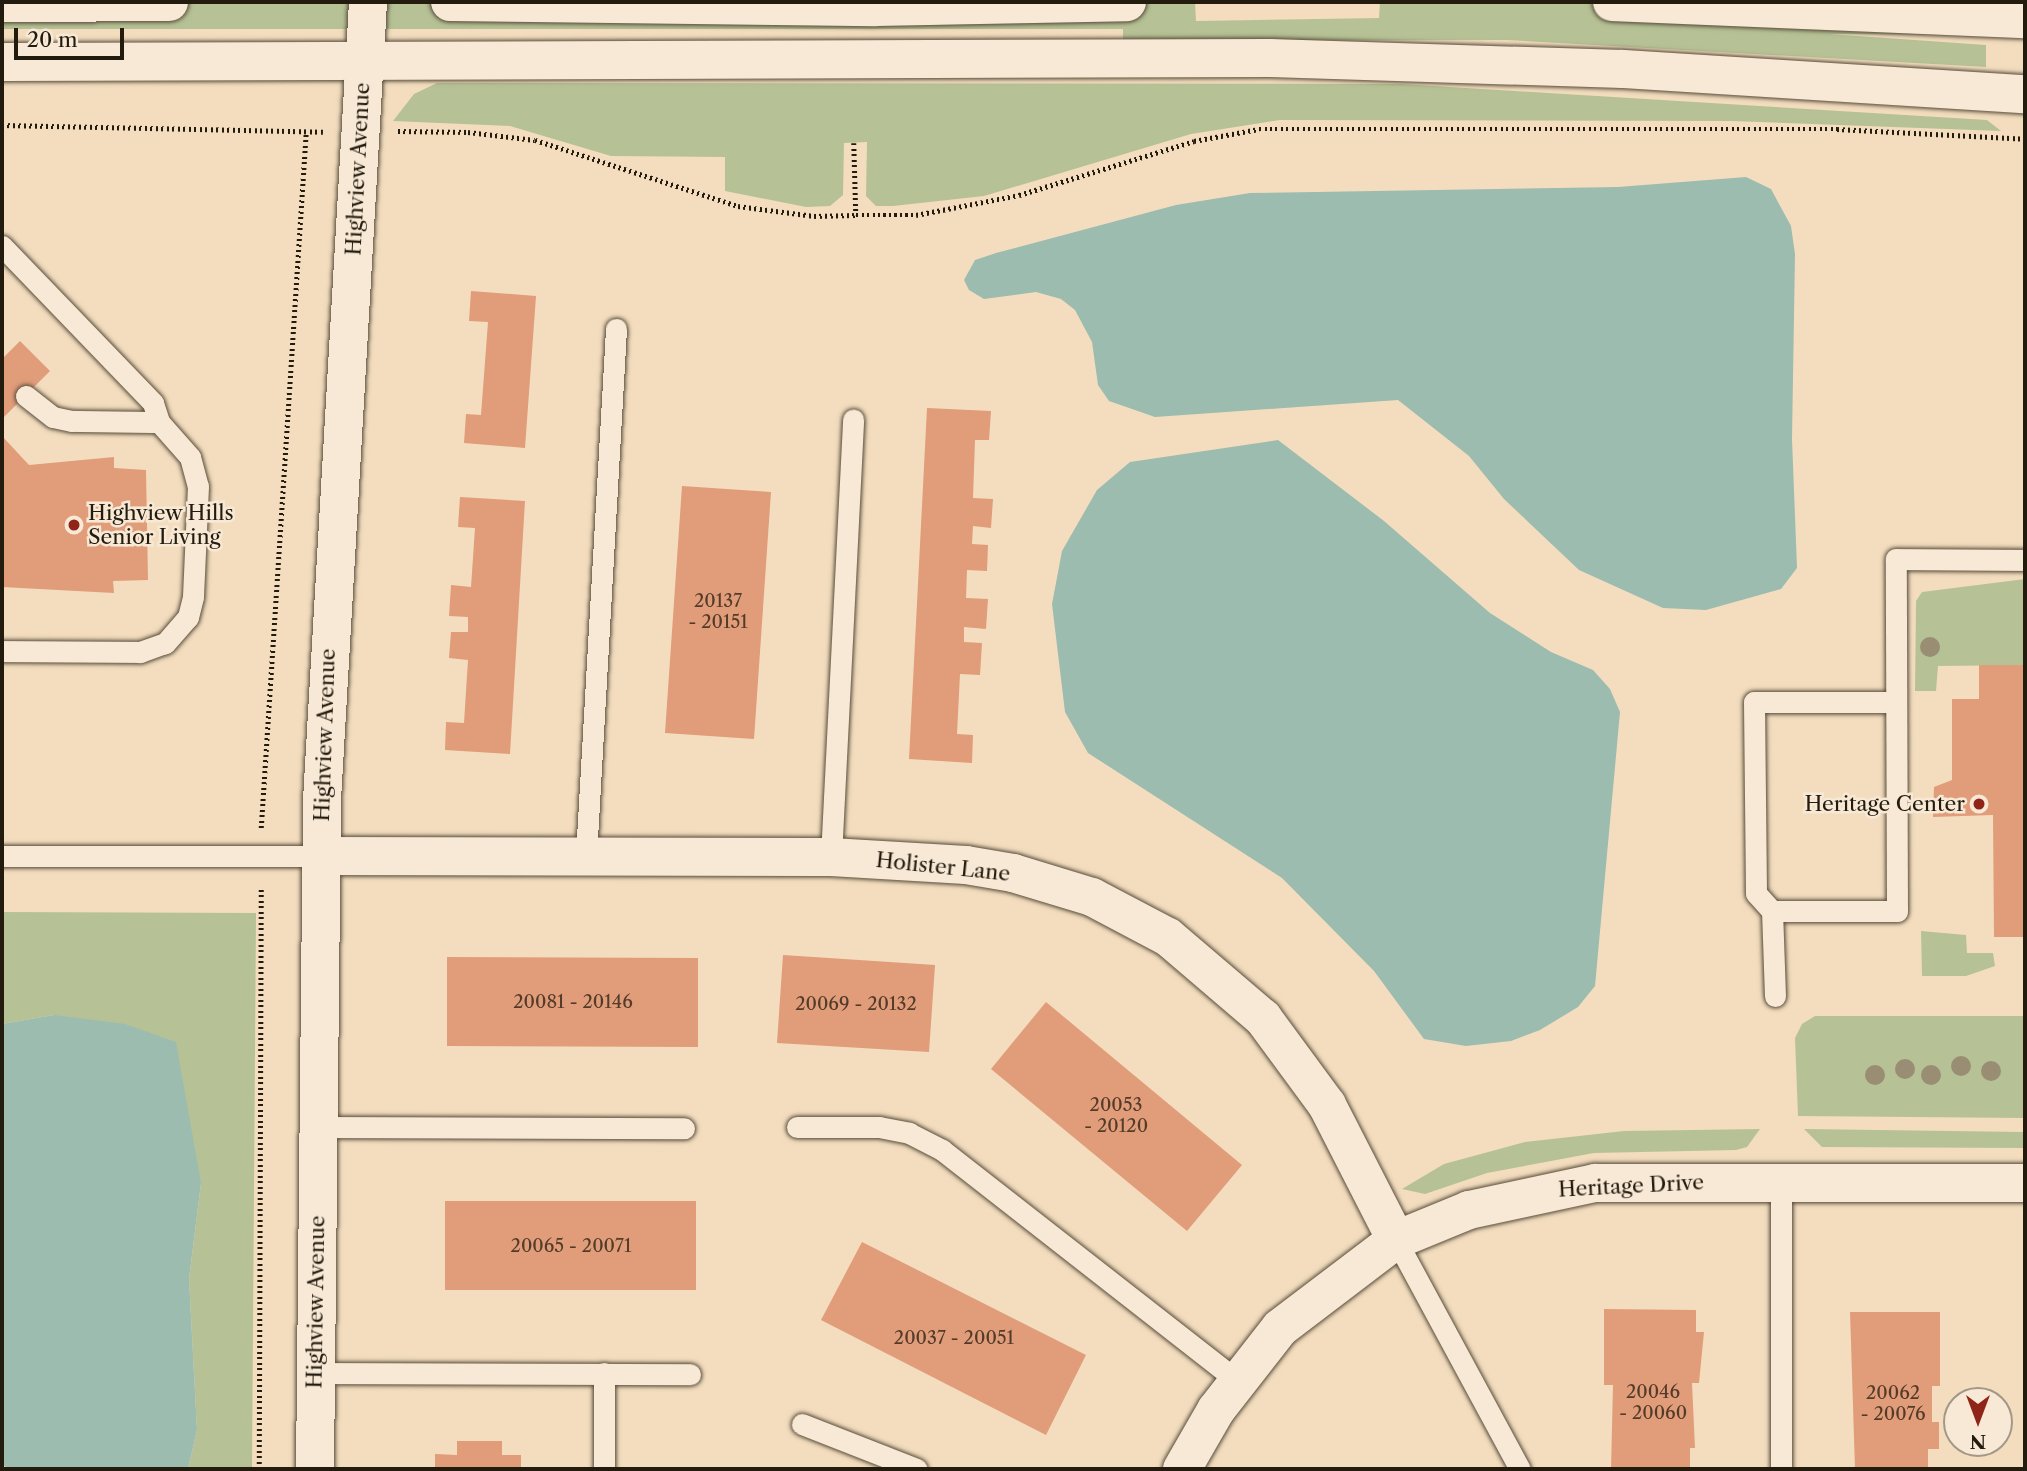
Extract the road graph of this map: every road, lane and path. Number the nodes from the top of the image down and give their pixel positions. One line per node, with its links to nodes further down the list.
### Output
1 (169, 2): 6 (street)
2 (368, 2): 8 (street, Highview Avenue)
3 (450, 2): 4 (street)
4 (1127, 2)
5 (1612, 2): 7 (street)
6 (2, 3)
7 (2025, 19)
8 (365, 61): 9 (street); 10 (street); 13 (street, Highview Avenue)
9 (2, 62)
10 (2025, 94)
11 (2, 125): 12 (path)
12 (306, 132): 13 (path); 28 (path)
13 (362, 132): 16 (path); 26 (street, Highview Avenue)
14 (2025, 139): 16 (path)
15 (854, 143): 16 (path)
16 (856, 215)
17 (2, 246): 21 (lane)
18 (616, 329): 27 (lane)
19 (26, 396): 21 (lane)
20 (853, 420): 29 (lane)
21 (159, 422): 23 (lane)
22 (2025, 560): 24 (lane)
23 (2, 651)
24 (1896, 702): 30 (lane); 30 (lane)
25 (2, 856): 28 (lane)
26 (321, 856): 27 (street, Holister Lane); 28 (lane); 32 (street, Highview Avenue)
27 (586, 856): 29 (street, Holister Lane)
28 (261, 858): 43 (path)
29 (831, 858): 37 (street, Holister Lane)
30 (1772, 911): 31 (lane)
31 (1775, 996)
32 (318, 1126): 34 (lane); 38 (street, Highview Avenue)
33 (797, 1126): 41 (lane)
34 (684, 1128)
35 (1781, 1183): 36 (street, Heritage Drive); 37 (street, Heritage Drive); 49 (lane)
36 (2025, 1183)
37 (1396, 1240): 41 (street, Heritage Drive); 48 (lane)
38 (315, 1373): 39 (lane); 44 (street, Highview Avenue)
39 (604, 1373): 40 (lane); 45 (lane)
40 (691, 1374)
41 (1236, 1380): 47 (street, Heritage Drive)
42 (802, 1424): 46 (lane)
43 (259, 1469)
44 (315, 1469)
45 (604, 1469)
46 (917, 1469)
47 (1182, 1469)
48 (1520, 1469)
49 (1781, 1469)

